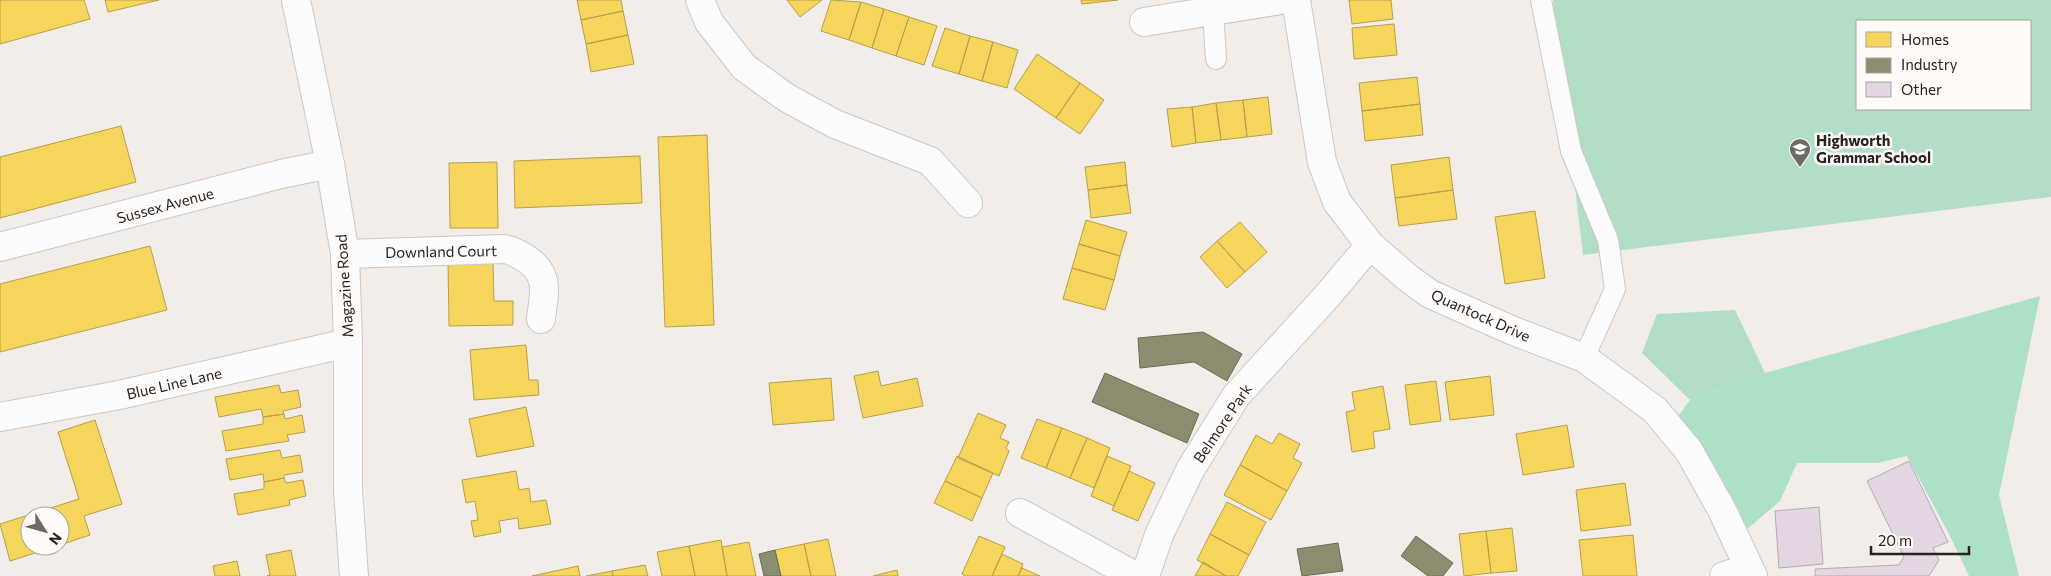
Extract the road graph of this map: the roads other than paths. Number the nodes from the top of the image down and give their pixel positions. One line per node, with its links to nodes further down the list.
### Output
1 (296, 0): 9 (street, Magazine Road)
2 (700, 0): 10 (street)
3 (1281, 0): 6 (street)
4 (1296, 0): 11 (street, Quantock Drive)
5 (1541, 0): 16 (lane)
6 (1213, 11): 7 (street); 8 (lane)
7 (1144, 22)
8 (1216, 59)
9 (330, 164): 12 (street, Sussex Avenue); 13 (street, Magazine Road)
10 (968, 202)
11 (1370, 244): 16 (street, Quantock Drive); 22 (street, Belmore Park)
12 (0, 246)
13 (345, 254): 14 (street, Downland Court); 15 (street, Magazine Road)
14 (541, 319)
15 (348, 343): 17 (street, Blue Line Lane); 20 (street, Magazine Road)
16 (1584, 358): 19 (street, Quantock Drive)
17 (0, 417)
18 (1020, 513): 21 (street)
19 (1742, 573)
20 (354, 576)
21 (1135, 576)
22 (1145, 576)

